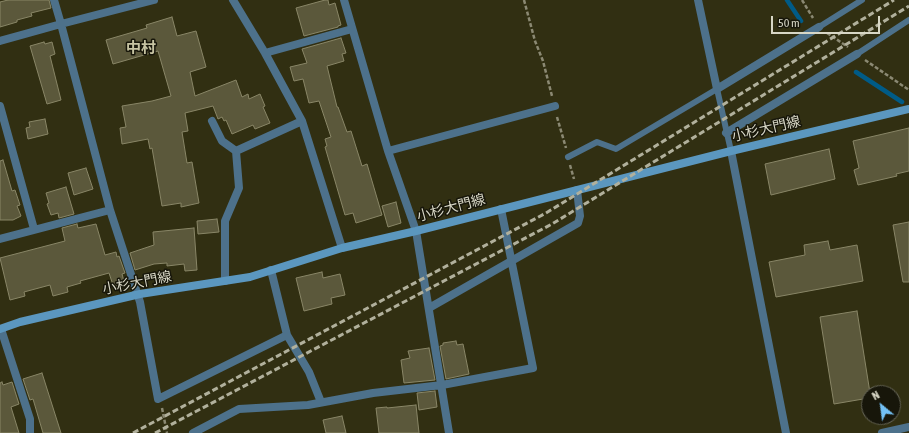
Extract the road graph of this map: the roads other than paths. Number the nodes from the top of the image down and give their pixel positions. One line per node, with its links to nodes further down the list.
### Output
1 (54, 0): 8 (street)
2 (154, 0): 8 (street)
3 (233, 0): 12 (street)
4 (344, 0): 10 (street)
5 (698, 0): 14 (street)
6 (862, 0): 9 (lane)
7 (909, 20): 13 (lane)
8 (61, 24): 11 (street); 27 (street)
9 (819, 28): 14 (street)
10 (352, 29): 12 (street); 22 (street)
11 (0, 41)
12 (265, 53): 19 (street)
13 (857, 54): 20 (street)
14 (717, 89): 20 (lane); 24 (lane)
15 (0, 106): 28 (street)
16 (555, 106): 22 (street)
17 (909, 109): 23 (main road, 小杉大門線)
18 (212, 121): 21 (street)
19 (302, 121): 21 (street); 31 (street)
20 (726, 133): 23 (lane)
21 (236, 151): 34 (street)
22 (388, 151): 29 (street)
23 (731, 151): 25 (main road, 小杉大門線); 45 (street)
24 (568, 157)
25 (577, 190): 26 (main road, 小杉大門線); 32 (street)
26 (501, 209): 29 (main road, 小杉大門線); 32 (street)
27 (110, 210): 28 (street); 35 (street)
28 (34, 229): 30 (street)
29 (416, 231): 31 (main road, 小杉大門線); 36 (street)
30 (0, 239)
31 (342, 248): 33 (main road, 小杉大門線)
32 (513, 260): 36 (street); 39 (street)
33 (271, 270): 34 (main road, 小杉大門線); 38 (street)
34 (225, 281): 35 (main road, 小杉大門線)
35 (136, 294): 37 (main road, 小杉大門線); 38 (street)
36 (429, 308): 39 (street)
37 (0, 329): 42 (street)
38 (287, 335): 40 (street)
39 (442, 385): 40 (street); 44 (street)
40 (321, 402): 43 (street)
41 (909, 427): 46 (street)
42 (30, 433)
43 (193, 433)
44 (449, 433)
45 (786, 433)
46 (882, 433)

